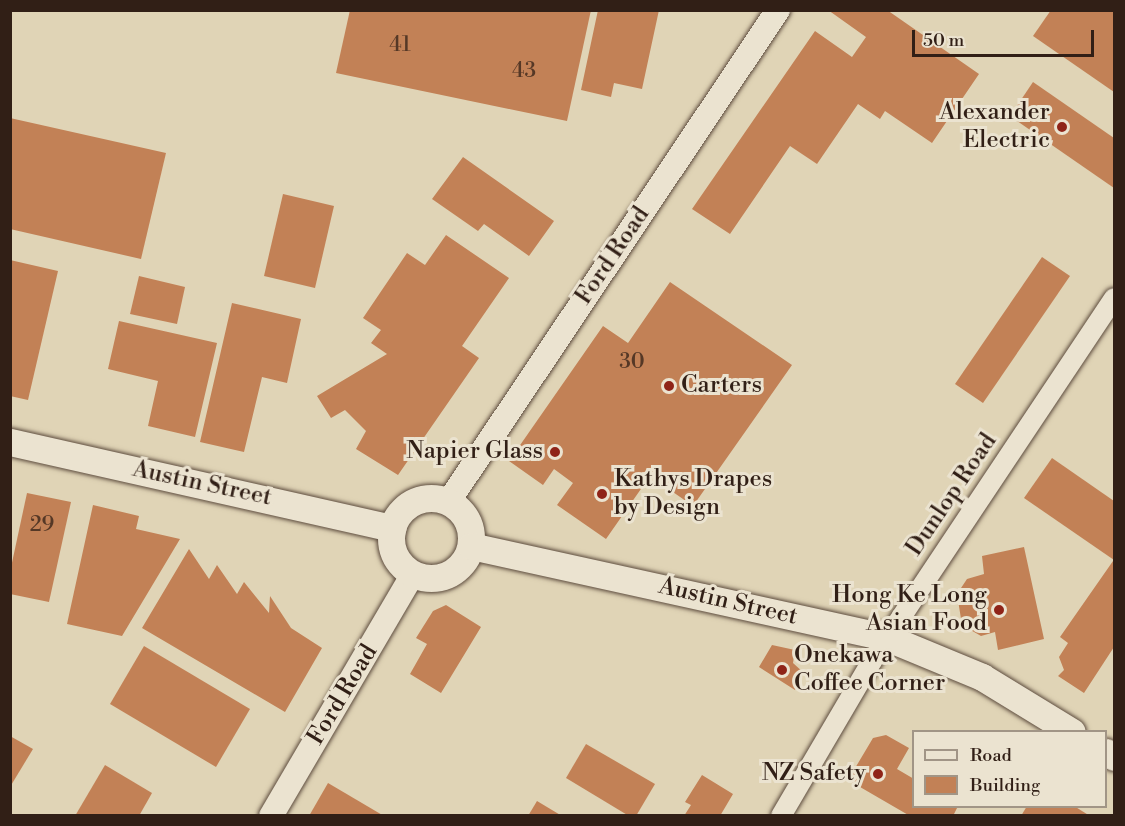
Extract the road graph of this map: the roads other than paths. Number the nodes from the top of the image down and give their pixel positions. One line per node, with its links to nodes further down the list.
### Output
1 (777, 10): 4 (street, Ford Road)
2 (1114, 298): 8 (street, Dunlop Road)
3 (10, 442): 5 (main road, Austin Street)
4 (449, 501): 5 (main road); 6 (main road)
5 (392, 528): 7 (main road)
6 (471, 546): 7 (main road); 8 (main road, Austin Street)
7 (413, 574): 10 (street, Ford Road)
8 (888, 638): 9 (main road, Austin Street); 11 (street, Dunlop Road)
9 (1069, 730)
10 (271, 816)
11 (781, 816)

